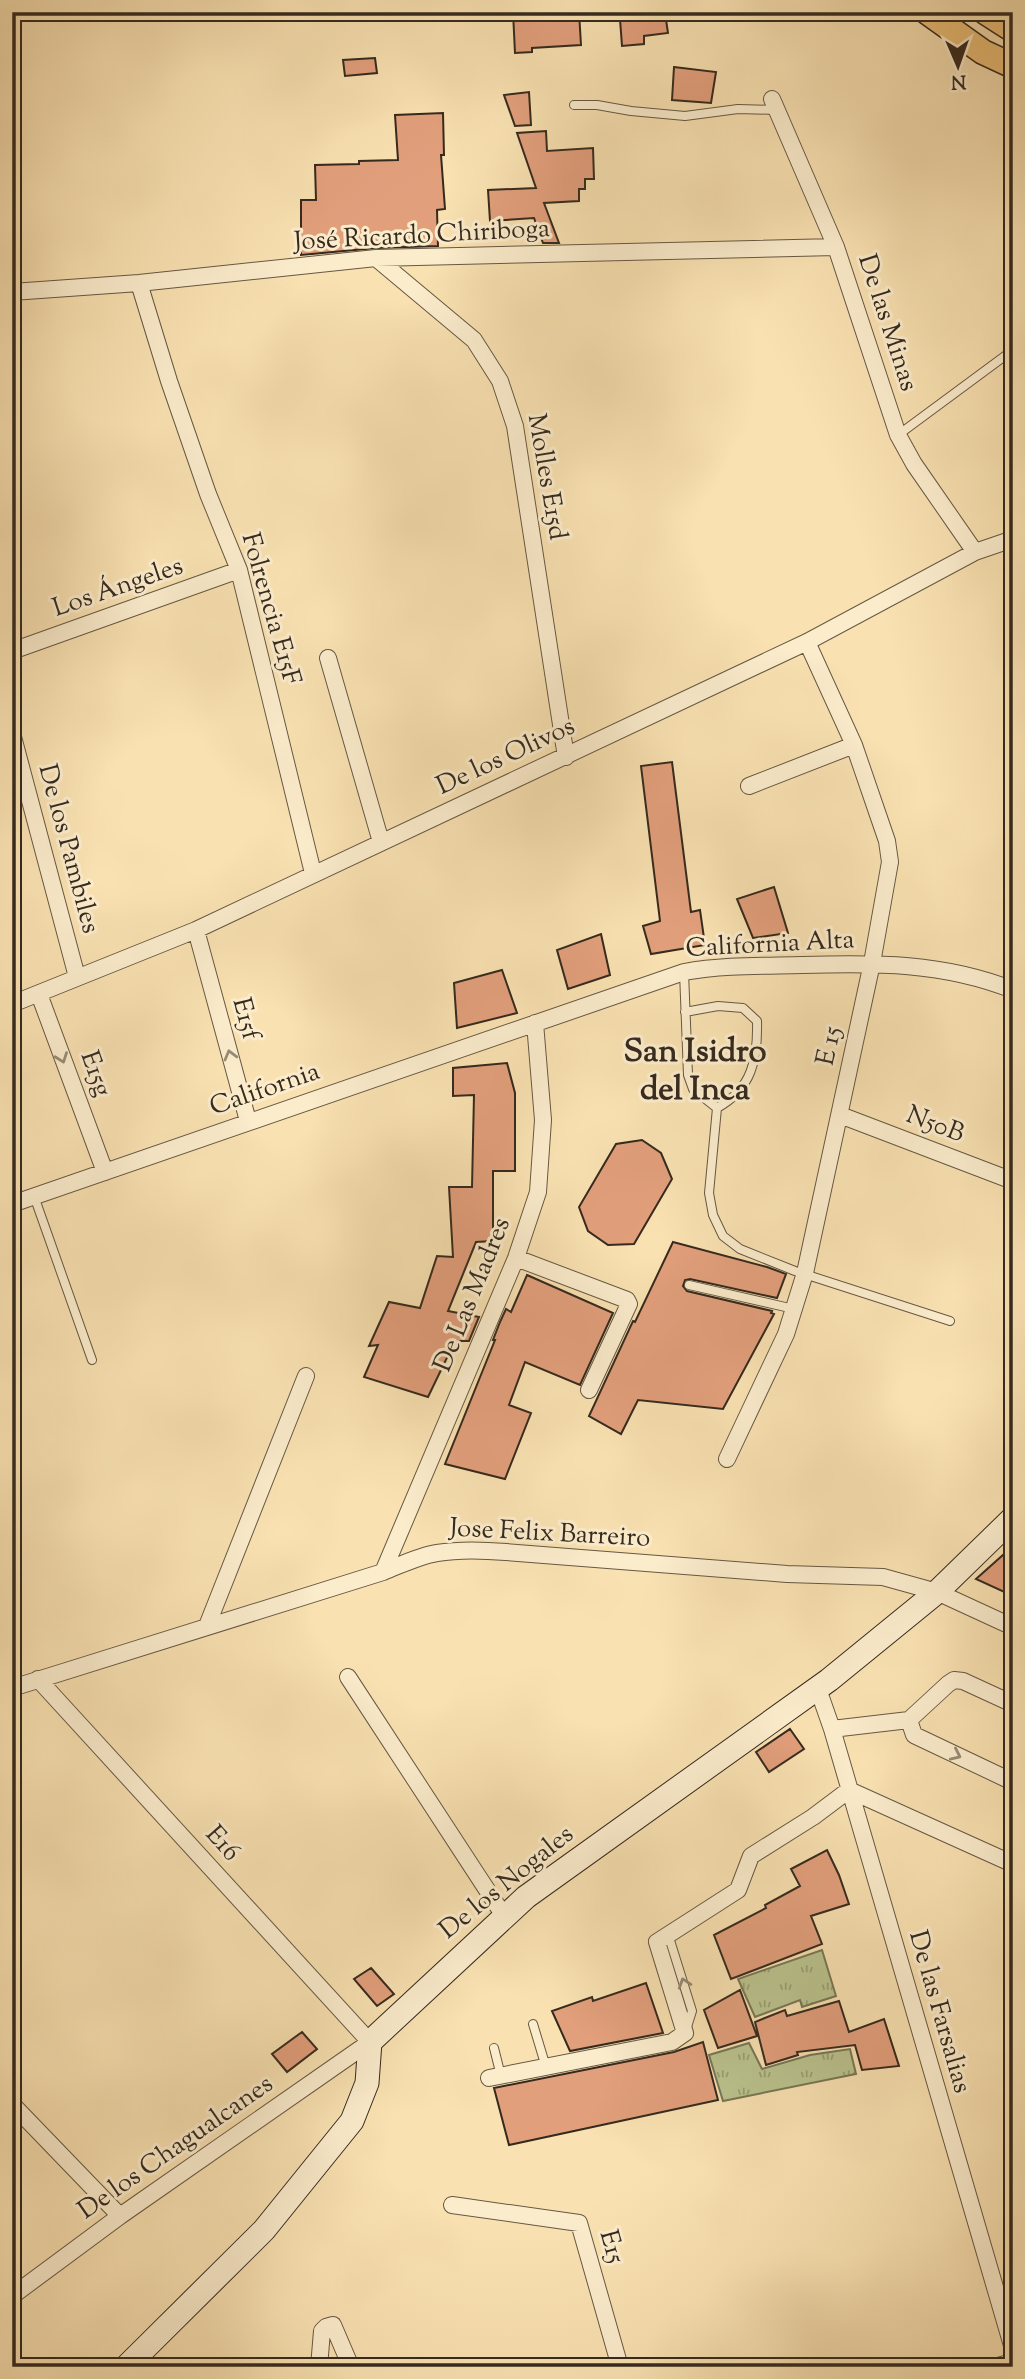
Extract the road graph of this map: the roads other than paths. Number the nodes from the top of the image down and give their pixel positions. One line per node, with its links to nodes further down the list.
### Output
1 (928, 12): 4 (main road)
2 (985, 12): 3 (main road)
3 (1013, 30)
4 (1013, 66)
5 (774, 104): 6 (lane); 7 (street, De las Minas)
6 (574, 105)
7 (836, 247): 8 (street, José Ricardo Chiriboga); 12 (street, De las Minas)
8 (376, 258): 9 (street, José Ricardo Chiriboga); 21 (street, Molles E15d)
9 (139, 283): 10 (street, José Ricardo Chiriboga); 15 (street, Folrencia E15F)
10 (12, 292)
11 (1013, 350): 12 (lane)
12 (898, 435): 14 (street, De las Minas)
13 (1013, 539): 14 (street, De los Olivos)
14 (975, 552): 16 (street, De los Olivos)
15 (239, 570): 17 (street, Los Ángeles); 24 (street, Folrencia E15F)
16 (807, 642): 20 (street, E 15); 21 (street, De los Olivos)
17 (12, 651)
18 (328, 658): 23 (street)
19 (12, 733): 28 (street, De los Pambiles)
20 (854, 745): 22 (street); 26 (street, E 15)
21 (566, 757): 23 (street, De los Olivos)
22 (749, 786)
23 (381, 842): 24 (street, De los Olivos)
24 (313, 873): 25 (street, De los Olivos)
25 (196, 930): 28 (street, De los Olivos); 36 (street, E15f, one-way to 25)
26 (872, 964): 27 (street, California Alta); 29 (street, California Alta); 35 (street, E 15)
27 (684, 972): 32 (lane); 33 (street, California Alta)
28 (77, 977): 30 (street, De los Olivos)
29 (1013, 990)
30 (38, 994): 31 (street, De los Olivos); 37 (street, E15g, one-way to 37)
31 (12, 1004)
32 (685, 1012): 34 (lane); 34 (lane)
33 (535, 1023): 36 (street, California); 41 (street, De Las Madres)
34 (717, 1108): 42 (lane)
35 (840, 1115): 38 (street, N50B); 42 (street, E 15)
36 (248, 1121): 37 (street, California)
37 (105, 1172): 39 (street, California)
38 (1013, 1181)
39 (34, 1196): 40 (street, California); 46 (lane)
40 (12, 1204)
41 (516, 1258): 48 (street); 51 (street, De Las Madres)
42 (805, 1273): 44 (street, E 15); 45 (lane)
43 (689, 1285): 44 (lane)
44 (794, 1309): 49 (street, E 15)
45 (950, 1321)
46 (92, 1360)
47 (306, 1376): 53 (street)
48 (589, 1390)
49 (727, 1459)
50 (1013, 1518): 52 (street, De los Nogales)
51 (383, 1572): 52 (street, Jose Felix Barreiro); 53 (street, Jose Felix Barreiro)
52 (937, 1592): 54 (street, Jose Felix Barreiro); 58 (street, De los Nogales)
53 (208, 1626): 56 (street, Jose Felix Barreiro)
54 (1013, 1626)
55 (348, 1677): 65 (street)
56 (38, 1679): 57 (street, Jose Felix Barreiro); 67 (street, E16)
57 (12, 1688)
58 (818, 1689): 61 (street, De las Farsalias); 65 (street, De los Nogales)
59 (1013, 1704): 60 (street)
60 (909, 1720): 61 (street); 62 (street, one-way to 62)
61 (832, 1729): 63 (street, De las Farsalias)
62 (1013, 1782)
63 (849, 1790): 64 (street); 69 (street); 75 (street, De las Farsalias)
64 (1013, 1864)
65 (504, 1916): 67 (street, De los Nogales)
66 (533, 2024): 69 (lane)
67 (370, 2042): 73 (street, De los Chagualcanes); 77 (street)
68 (494, 2048): 70 (lane)
69 (546, 2067): 70 (street)
70 (495, 2077)
71 (12, 2104): 73 (street)
72 (452, 2205): 80 (street, E15)
73 (120, 2216): 74 (street, De los Chagualcanes)
74 (12, 2296)
75 (1013, 2349)
76 (1013, 2362): 81 (street)
77 (126, 2367)
78 (319, 2367): 79 (street)
79 (351, 2367)
80 (620, 2367)
81 (994, 2367)

